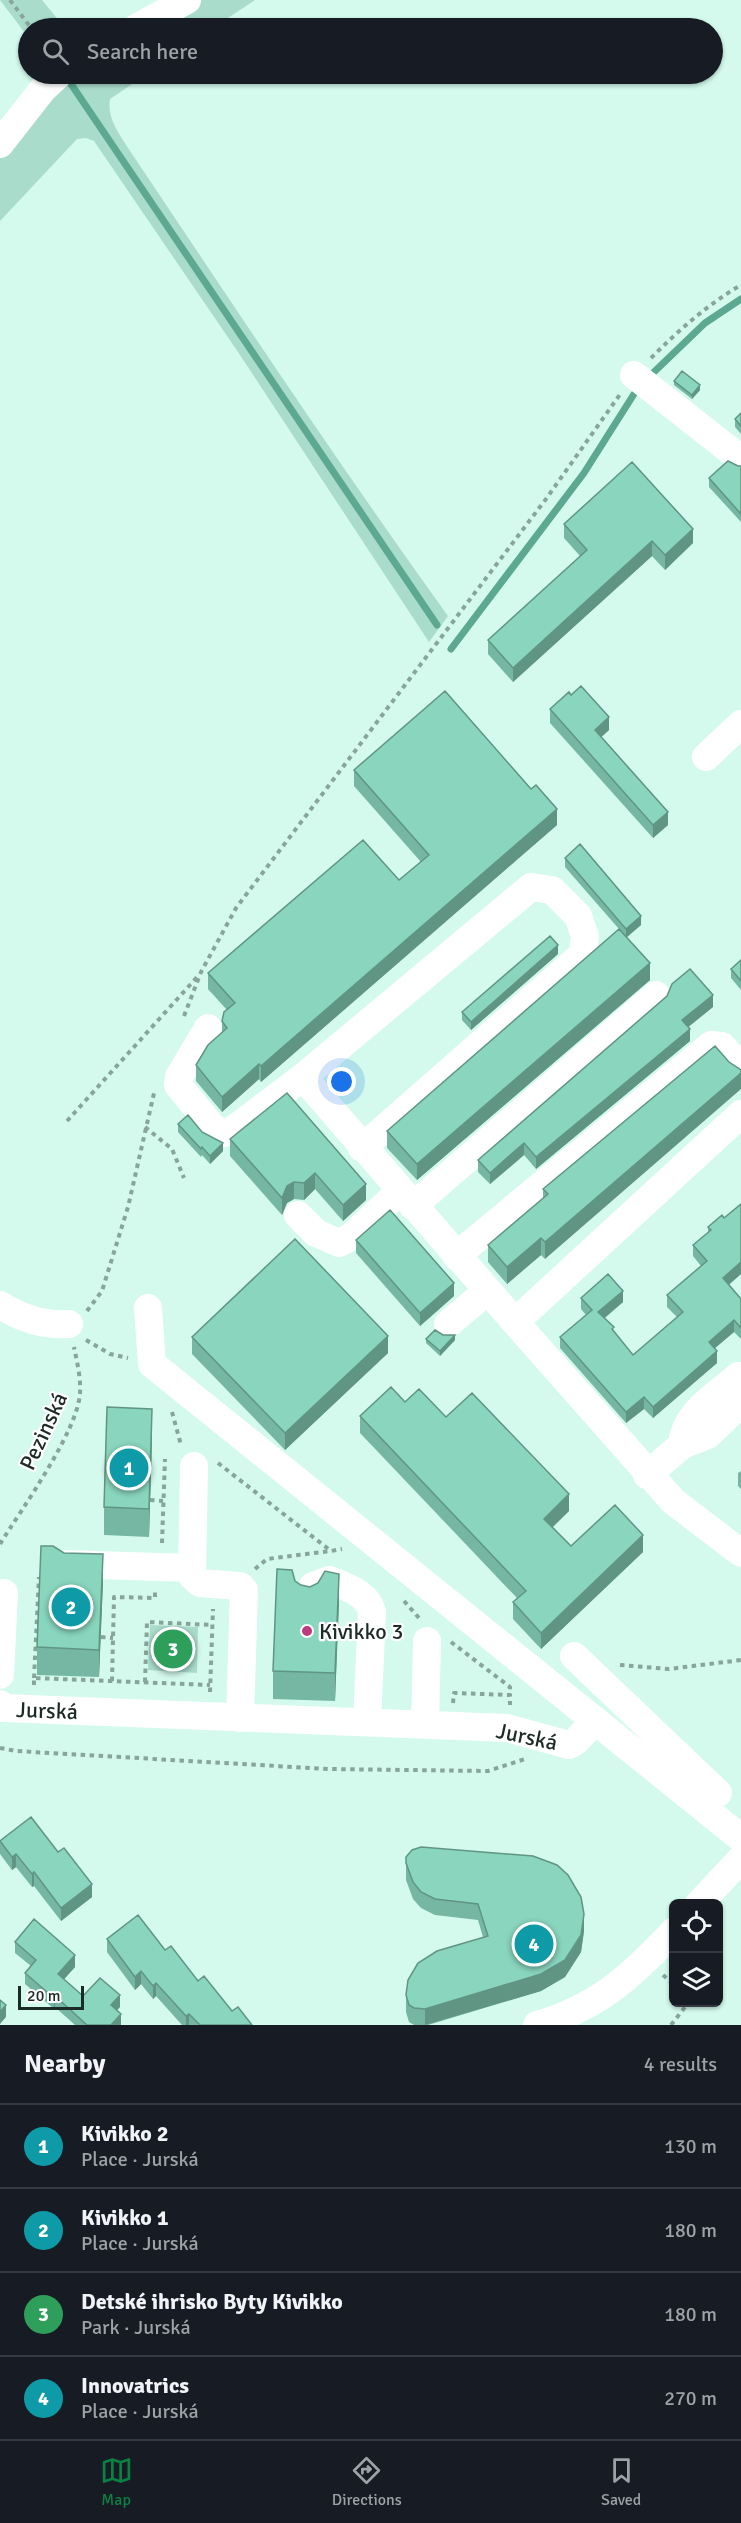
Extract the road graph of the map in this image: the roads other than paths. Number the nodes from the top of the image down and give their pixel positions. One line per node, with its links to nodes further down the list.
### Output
1 (187, 0): 2 (street)
2 (154, 18)
3 (48, 84): 4 (street)
4 (0, 144)
5 (634, 375): 6 (street)
6 (741, 459)
7 (741, 724): 8 (street)
8 (706, 757)
9 (656, 994): 15 (street)
10 (194, 1026): 12 (street)
11 (741, 1068): 17 (street)
12 (303, 1077): 14 (street); 14 (street)
13 (741, 1114): 21 (street)
14 (362, 1148): 15 (street)
15 (406, 1199): 16 (street); 17 (street)
16 (298, 1215)
17 (456, 1256): 18 (street)
18 (487, 1291): 21 (street); 22 (street)
19 (0, 1305): 23 (street)
20 (148, 1308): 40 (street)
21 (515, 1322): 28 (street)
22 (448, 1324)
23 (70, 1328)
24 (741, 1376): 26 (street)
25 (741, 1403): 26 (street)
26 (682, 1445): 28 (street)
27 (194, 1466): 30 (street)
28 (647, 1474): 29 (street)
29 (741, 1553)
30 (191, 1562): 31 (street); 38 (street)
31 (65, 1564)
32 (4, 1593): 36 (street, Jurská)
33 (308, 1598): 41 (street)
34 (427, 1641): 39 (street)
35 (581, 1662): 42 (street)
36 (0, 1675)
37 (0, 1704): 38 (street, Jurská)
38 (240, 1710): 41 (street, Jurská)
39 (425, 1717): 40 (street, Jurská); 41 (street, Jurská)
40 (594, 1720): 43 (street)
41 (368, 1722)
42 (718, 1794)
43 (741, 1838)
44 (741, 1859): 45 (street)
45 (704, 1899)
46 (669, 1936): 47 (street)
47 (537, 2025)

